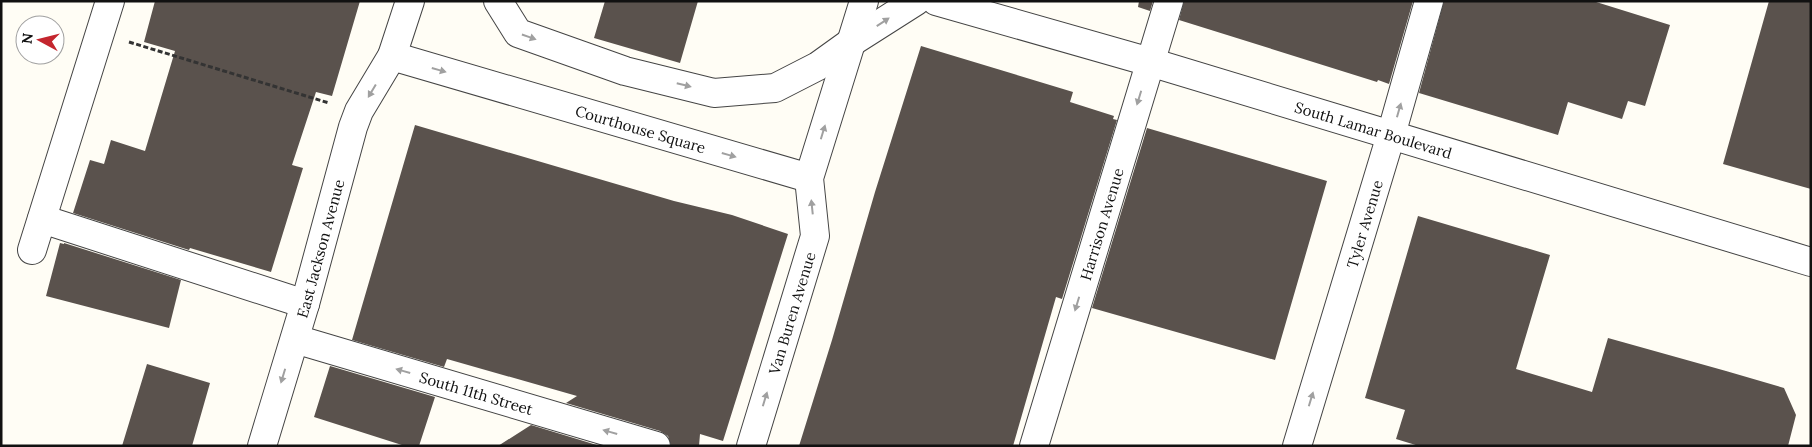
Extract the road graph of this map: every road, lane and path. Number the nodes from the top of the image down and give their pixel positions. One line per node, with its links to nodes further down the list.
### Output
1 (110, 1): 9 (street)
2 (410, 1): 11 (street)
3 (498, 1): 10 (street, one-way to 10)
4 (864, 1): 10 (street)
5 (916, 1): 10 (street, one-way to 5)
6 (936, 1): 12 (street, South Lamar Boulevard)
7 (1169, 1): 12 (street, Harrison Avenue)
8 (1429, 1): 14 (street, Tyler Avenue, one-way to 8)
9 (100, 33): 13 (path); 16 (street)
10 (850, 43): 15 (street, one-way to 10)
11 (392, 56): 15 (street, Courthouse Square, one-way to 15); 19 (street, East Jackson Avenue, one-way to 19)
12 (1150, 62): 14 (street, South Lamar Boulevard); 24 (street, Harrison Avenue, one-way to 24)
13 (332, 104)
14 (1392, 135): 18 (street, South Lamar Boulevard); 25 (street, Tyler Avenue, one-way to 14)
15 (809, 178): 23 (street, Van Buren Avenue, one-way to 15)
16 (42, 219): 17 (street); 19 (street)
17 (32, 250)
18 (1811, 262)
19 (305, 304): 20 (street, East Jackson Avenue)
20 (295, 339): 21 (street, East Jackson Avenue, one-way to 21); 22 (street, South 11th Street, one-way to 20)
21 (262, 446)
22 (656, 446)
23 (751, 446)
24 (1034, 446)
25 (1297, 446)

